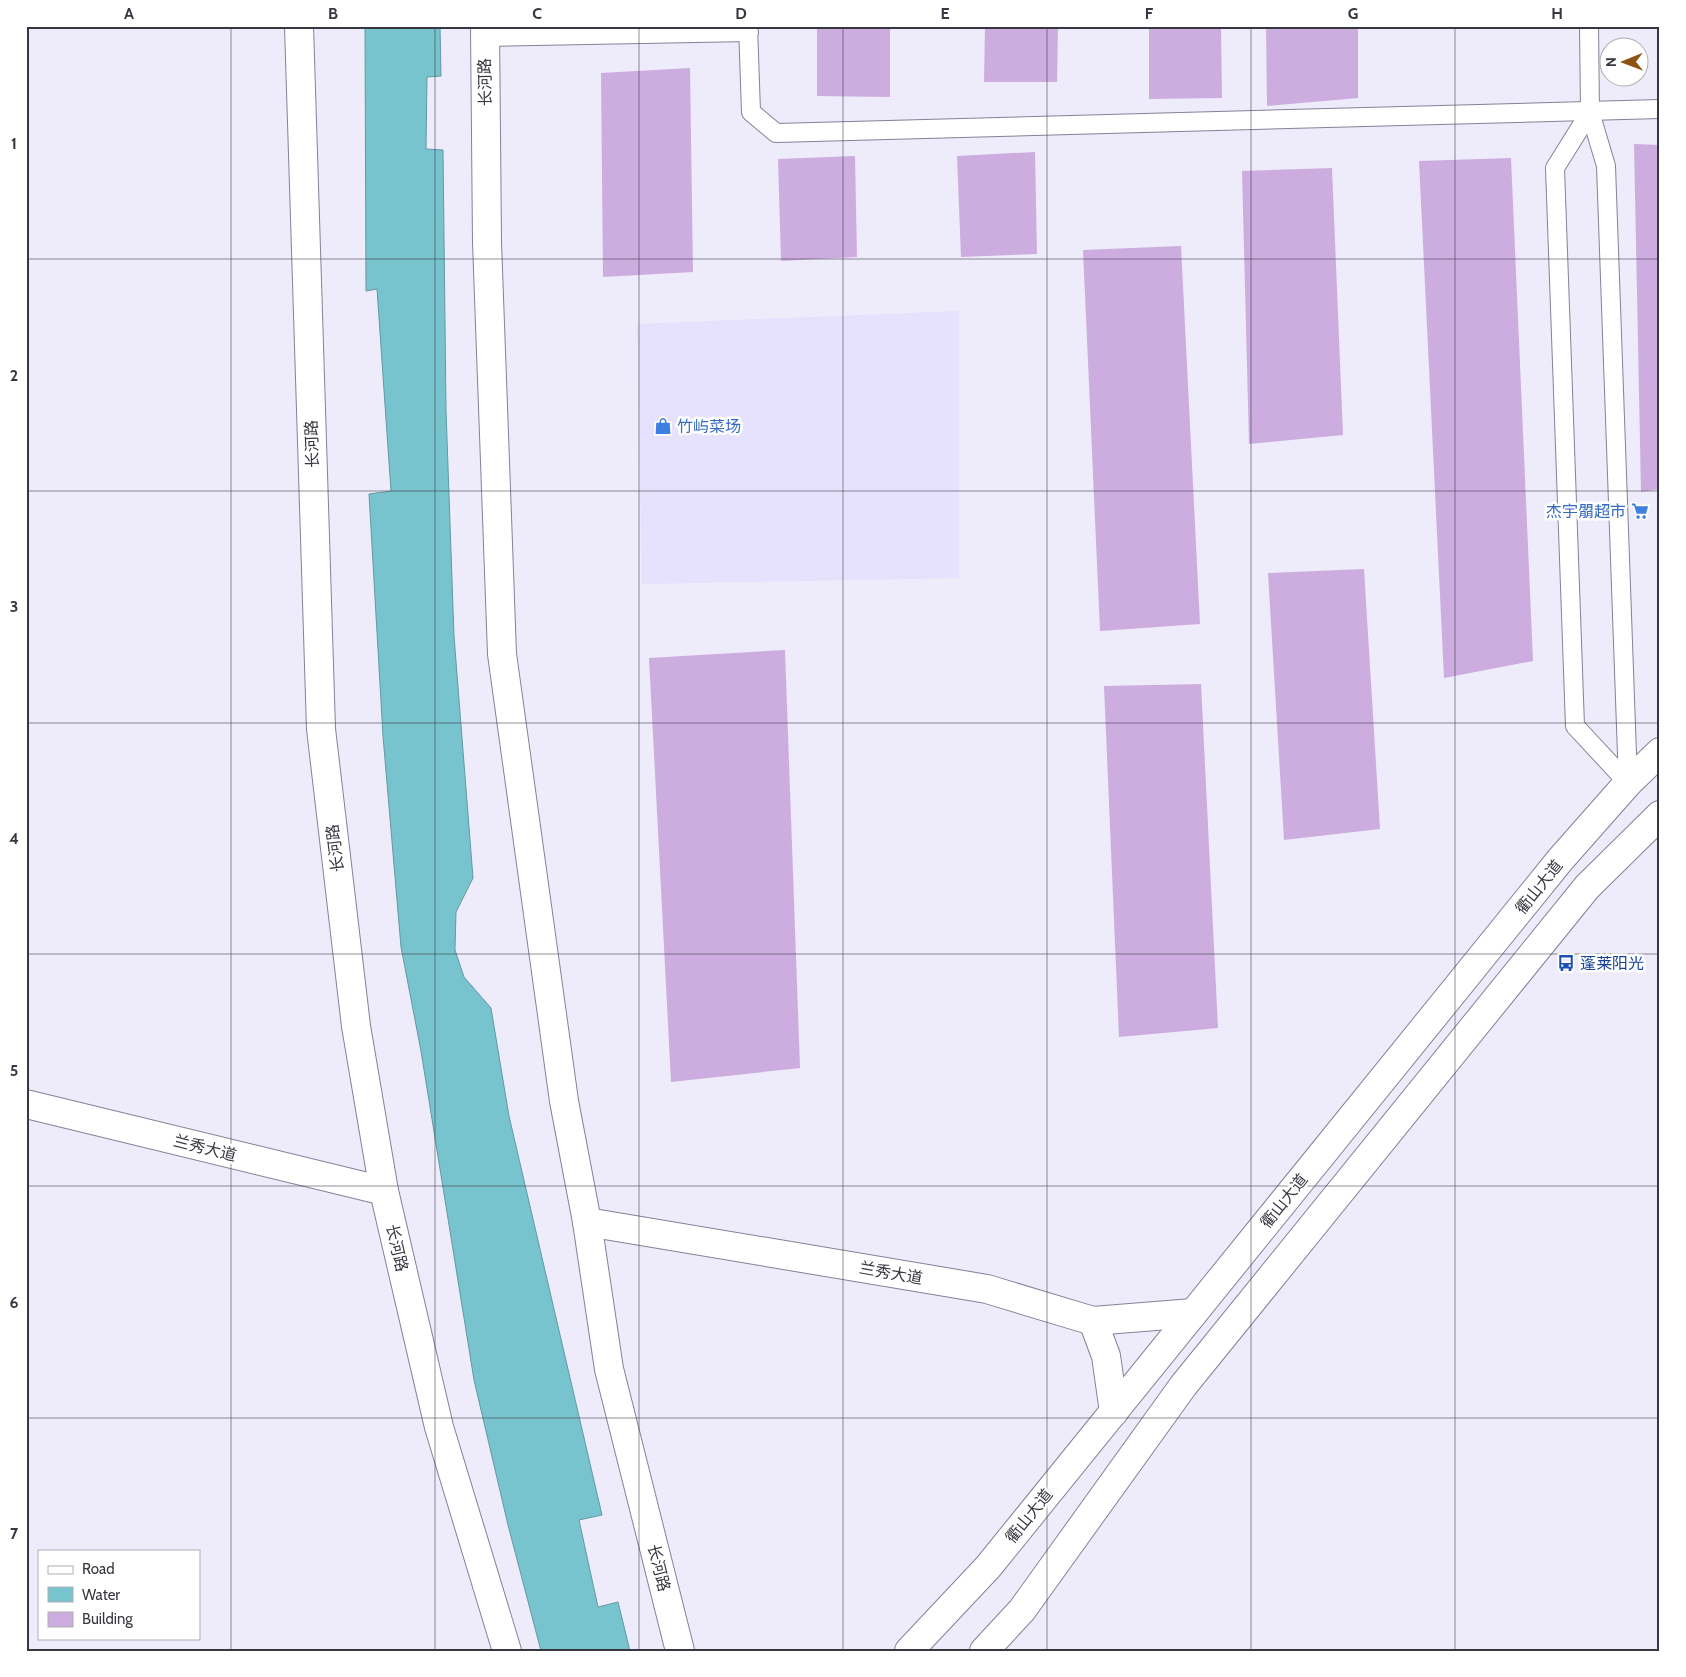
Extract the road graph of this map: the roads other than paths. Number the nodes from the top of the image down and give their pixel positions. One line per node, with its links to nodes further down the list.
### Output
1 (299, 26): 11 (main road, 长河路)
2 (1589, 26): 6 (lane)
3 (748, 29): 4 (lane); 6 (lane)
4 (485, 32): 12 (main road, 长河路)
5 (1660, 109): 6 (lane)
6 (1590, 112): 8 (lane); 8 (lane)
7 (1660, 752): 8 (main road, 衢山大道)
8 (1628, 783): 13 (main road, 衢山大道)
9 (1660, 814): 19 (main road)
10 (26, 1104): 11 (main road, 兰秀大道)
11 (384, 1191): 16 (main road, 长河路)
12 (587, 1222): 14 (main road, 兰秀大道); 17 (main road, 长河路)
13 (1193, 1313): 14 (main road, 兰秀大道); 15 (main road, 衢山大道)
14 (1093, 1321): 15 (main road)
15 (1114, 1412): 18 (main road, 衢山大道)
16 (507, 1651)
17 (680, 1651)
18 (909, 1651)
19 (984, 1651)

